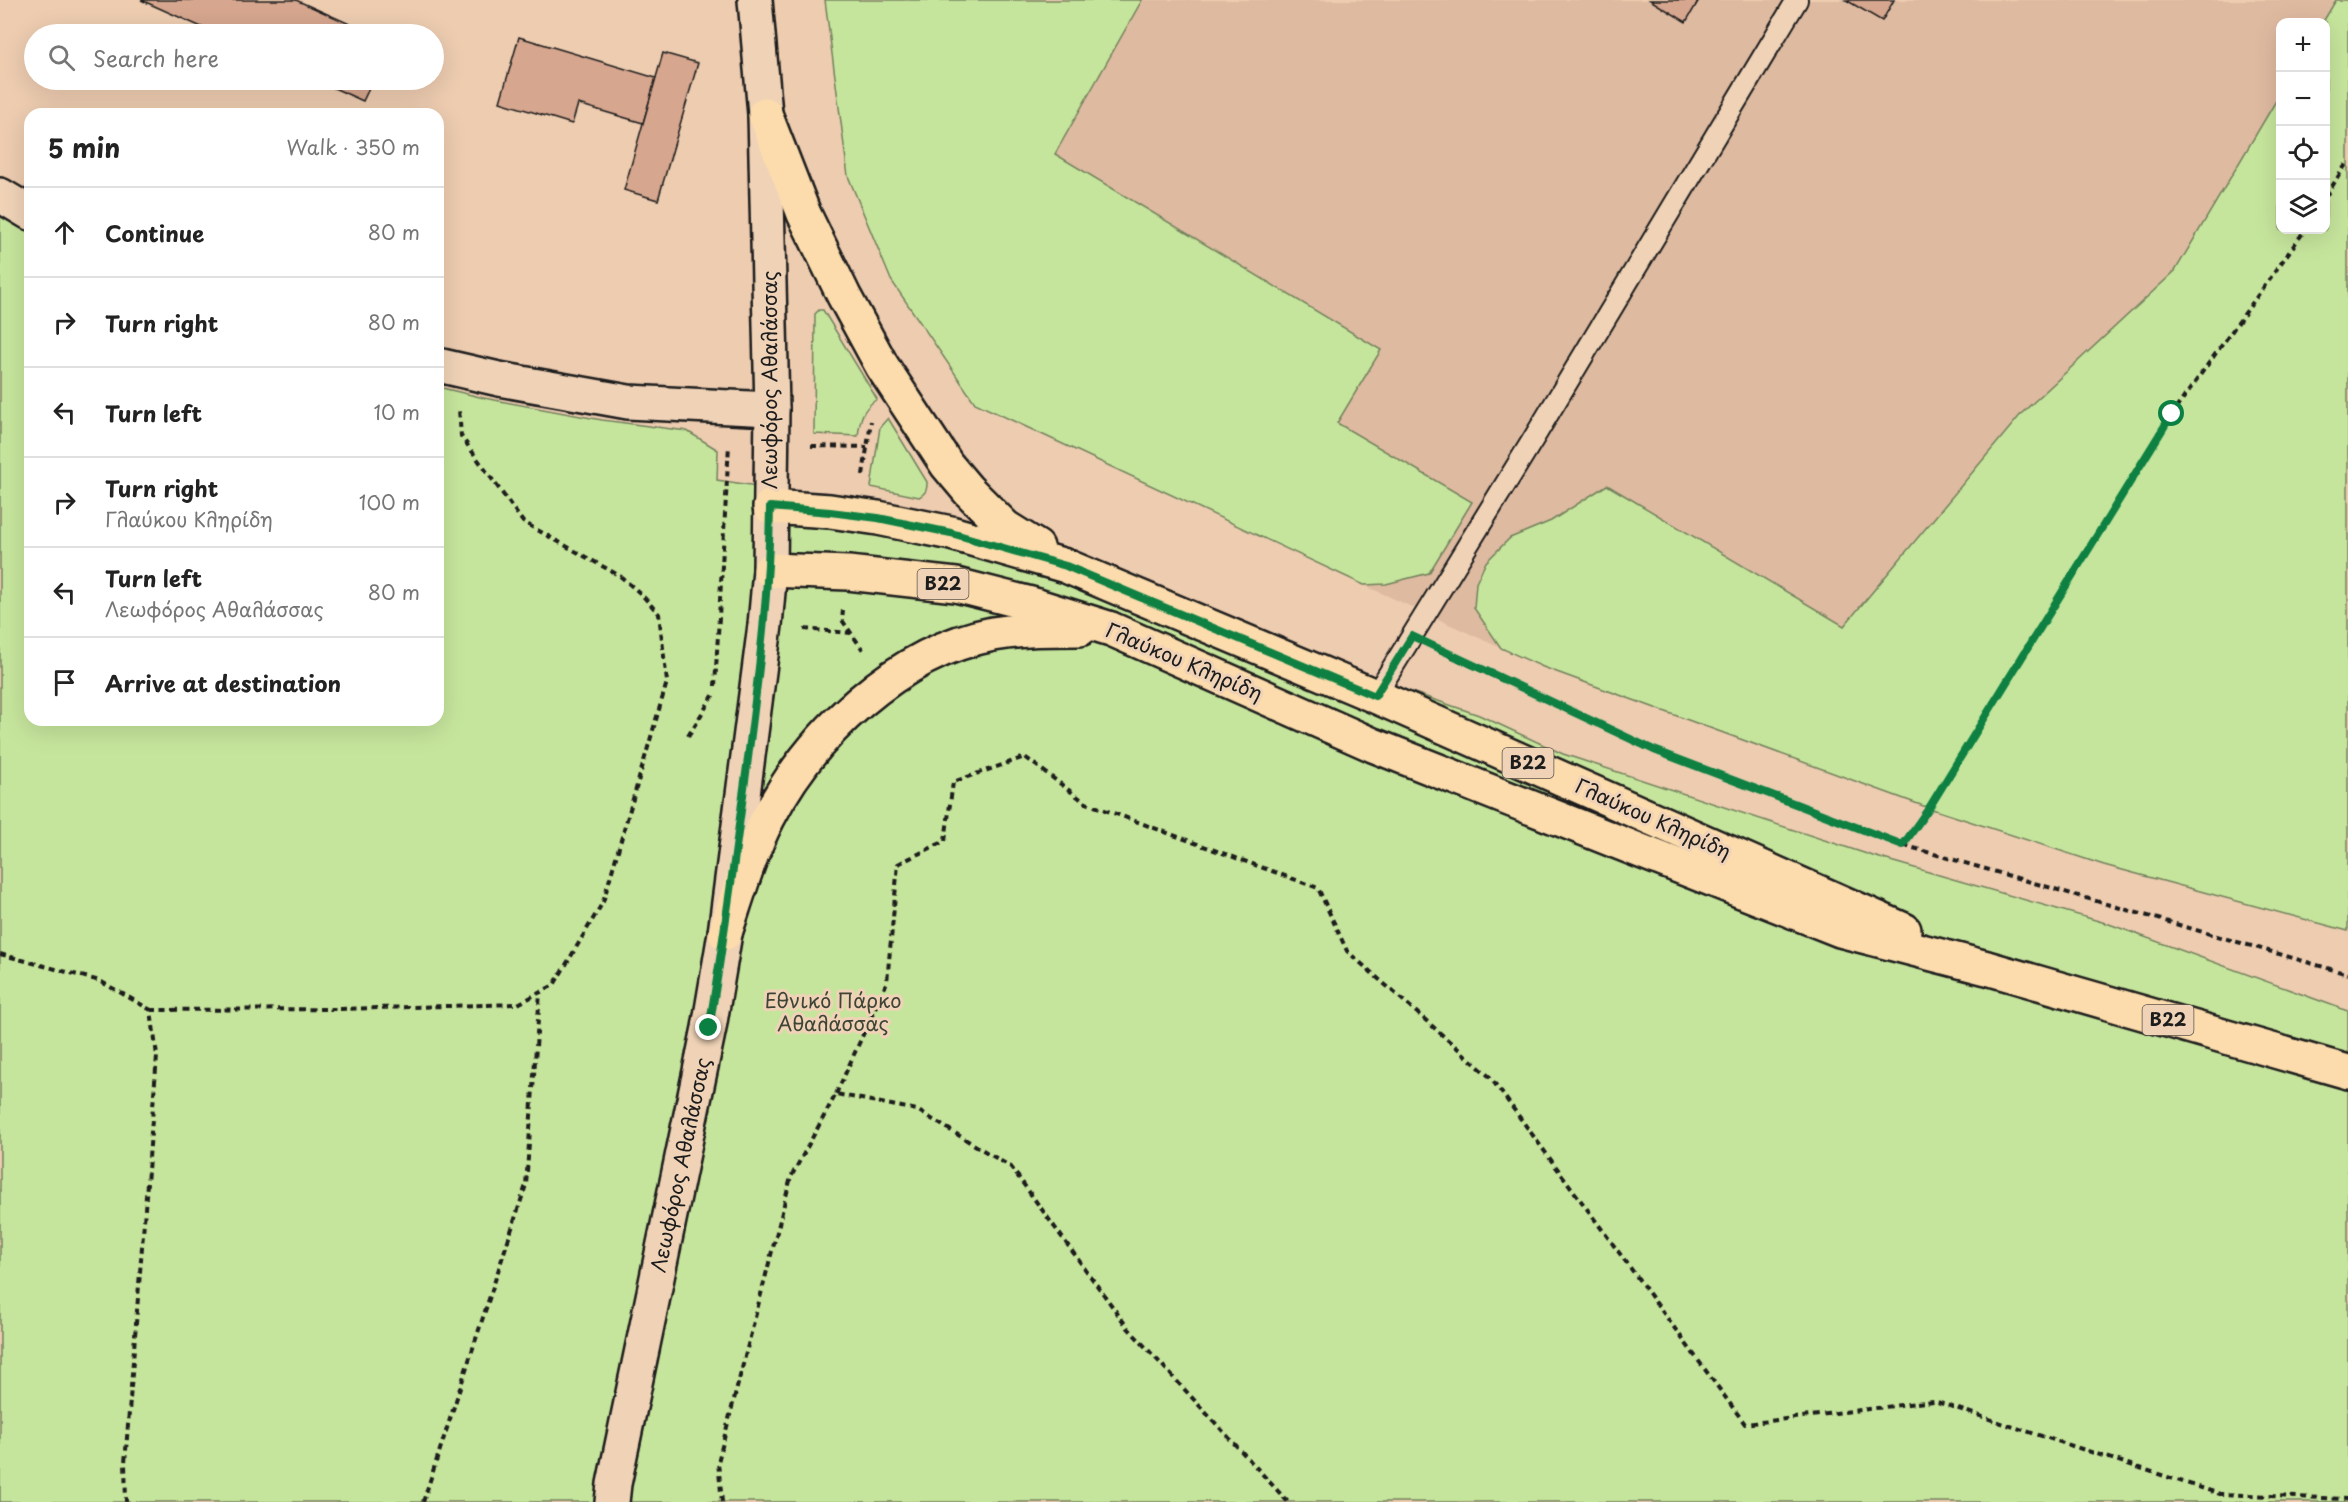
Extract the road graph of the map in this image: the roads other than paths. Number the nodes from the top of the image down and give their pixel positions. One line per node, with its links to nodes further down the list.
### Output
1 (755, 0): 3 (main road, Λεωφόρος Αθαλάσσας)
2 (1797, 0): 12 (lane)
3 (765, 114): 7 (main road, Λεωφόρος Αθαλάσσας); 9 (main road)
4 (0, 195): 5 (main road)
5 (24, 209)
6 (448, 368): 7 (main road)
7 (772, 409): 8 (main road, Λεωφόρος Αθαλάσσας)
8 (770, 507): 9 (main road, Γλαύκου Κληρίδη / B22); 10 (main road, Λεωφόρος Αθαλάσσας)
9 (1066, 566): 12 (main road, Γλαύκου Κληρίδη / B22)
10 (770, 570): 11 (main road, Γλαύκου Κληρίδη / B22); 13 (main road, Λεωφόρος Αθαλάσσας)
11 (1111, 629): 13 (main road); 14 (main road, Γλαύκου Κληρίδη / B22)
12 (1375, 696): 14 (main road, Γλαύκου Κληρίδη / B22)
13 (725, 933): 16 (main road, Λεωφόρος Αθαλάσσας)
14 (1987, 968): 15 (main road, Γλαύκου Κληρίδη / B22)
15 (2348, 1072)
16 (612, 1502)

